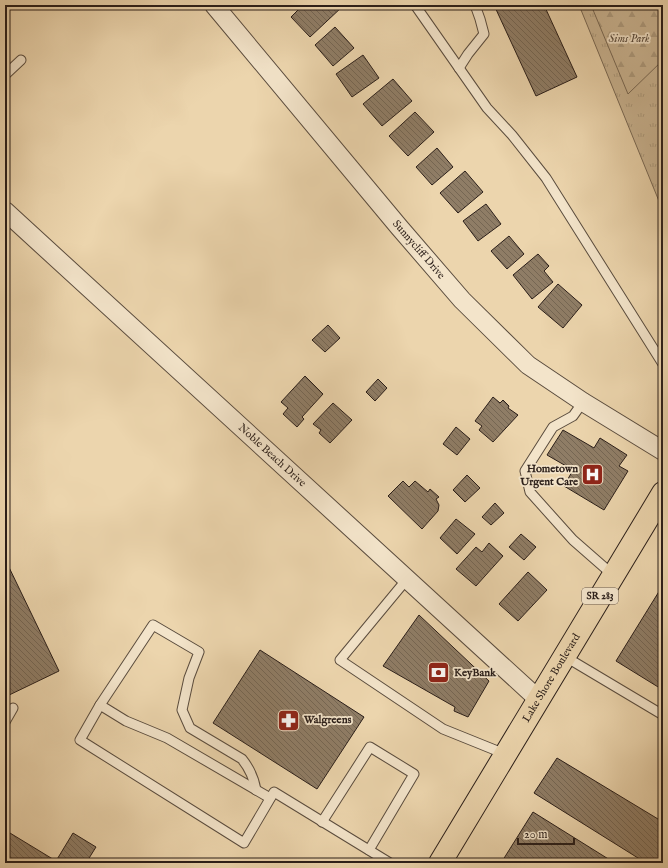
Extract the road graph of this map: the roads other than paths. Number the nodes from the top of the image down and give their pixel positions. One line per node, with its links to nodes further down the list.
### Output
1 (214, 5): 9 (street, Sunnycliff Drive)
2 (415, 5): 5 (lane)
3 (475, 5): 5 (lane)
4 (21, 60): 6 (lane)
5 (459, 68): 8 (lane)
6 (5, 75)
7 (5, 211): 13 (street, Noble Beach Drive)
8 (663, 364)
9 (583, 402): 10 (street, Sunnycliff Drive); 12 (lane)
10 (663, 451)
11 (663, 493): 12 (main road, Lake Shore Boulevard / SR 283)
12 (613, 575): 14 (main road, Lake Shore Boulevard / SR 283)
13 (407, 580): 15 (street, Noble Beach Drive); 20 (lane)
14 (564, 656): 15 (main road, Lake Shore Boulevard / SR 283); 18 (lane)
15 (538, 699): 20 (main road, Lake Shore Boulevard / SR 283)
16 (100, 705): 21 (lane); 21 (lane); 22 (lane)
17 (13, 708): 19 (lane)
18 (663, 715)
19 (5, 722)
20 (505, 754): 25 (main road, Lake Shore Boulevard / SR 283)
21 (256, 790): 22 (lane)
22 (270, 798): 23 (lane)
23 (322, 822): 24 (lane); 24 (lane)
24 (369, 850): 26 (lane)
25 (446, 861)
26 (390, 863)

